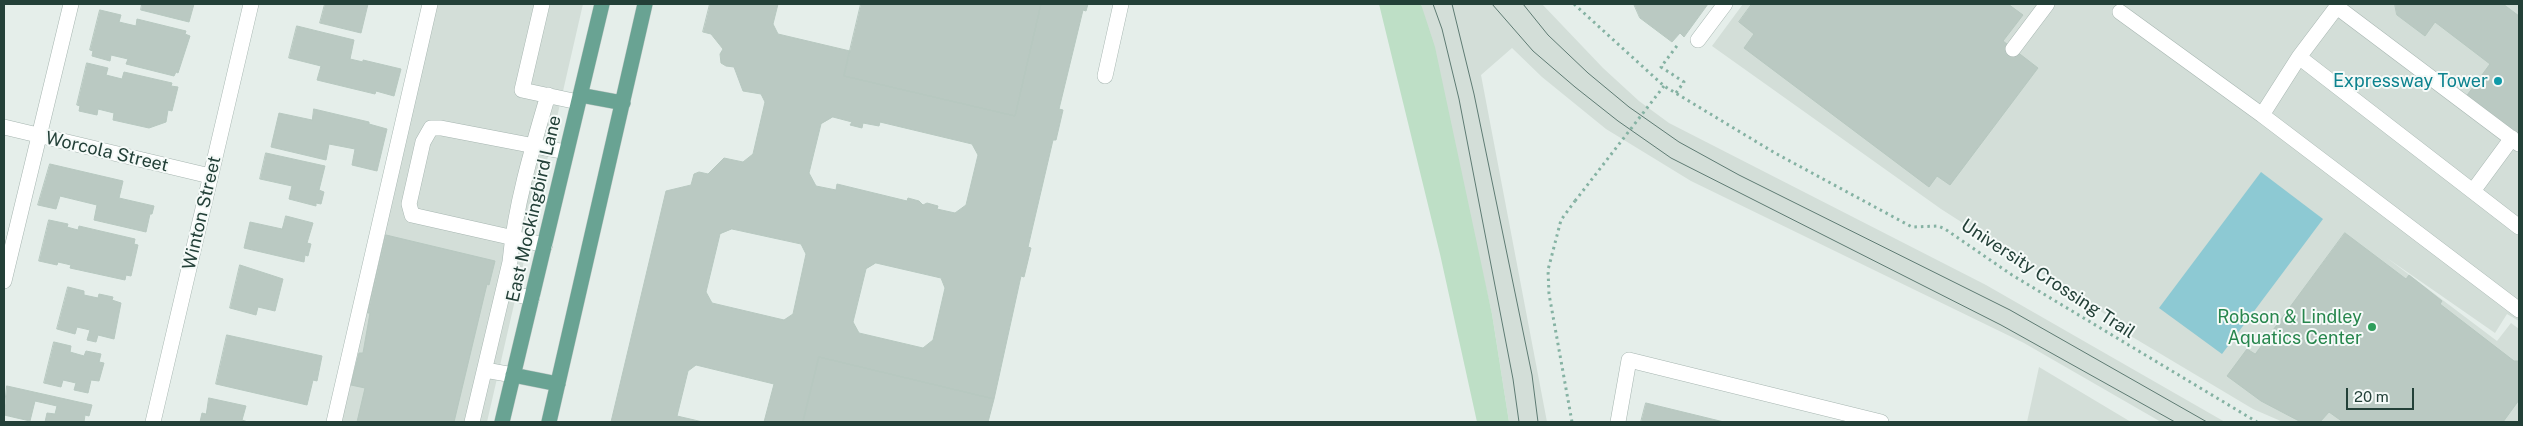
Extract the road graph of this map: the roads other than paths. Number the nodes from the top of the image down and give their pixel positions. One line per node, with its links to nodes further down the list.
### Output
1 (71, 4): 21 (street)
2 (251, 4): 25 (street, Winton Street)
3 (430, 4): 38 (street)
4 (542, 4): 16 (street)
5 (602, 4): 17 (main road, East Mockingbird Lane)
6 (646, 4): 18 (main road)
7 (1121, 4): 15 (street)
8 (1725, 4): 12 (street)
9 (2048, 4): 13 (street)
10 (2338, 5): 14 (street); 22 (street)
11 (2120, 12): 19 (street)
12 (1698, 40)
13 (2013, 49)
14 (2299, 57): 19 (street); 26 (street)
15 (1105, 76)
16 (548, 95): 17 (street); 23 (street)
17 (579, 98): 18 (main road); 24 (main road, East Mockingbird Lane)
18 (623, 102): 36 (main road)
19 (2262, 115): 33 (street)
20 (4, 127): 21 (street, Worcola Street)
21 (39, 136): 25 (street, Worcola Street); 30 (street)
22 (2516, 141): 26 (street)
23 (534, 144): 24 (street); 28 (street); 28 (street)
24 (566, 152): 29 (main road, East Mockingbird Lane)
25 (210, 176): 37 (street, Winton Street)
26 (2473, 191): 27 (street)
27 (2519, 227)
28 (512, 238): 29 (street); 31 (street)
29 (544, 245): 32 (main road, East Mockingbird Lane)
30 (4, 281)
31 (503, 292): 32 (street); 34 (street)
32 (532, 298): 35 (main road, East Mockingbird Lane)
33 (2519, 310)
34 (484, 370): 35 (street); 39 (street)
35 (513, 375): 36 (main road); 40 (main road, East Mockingbird Lane)
36 (558, 384): 41 (main road)
37 (153, 422)
38 (334, 422)
39 (472, 422)
40 (502, 422)
41 (549, 422)
42 (1618, 422): 43 (street)
43 (1881, 422)

